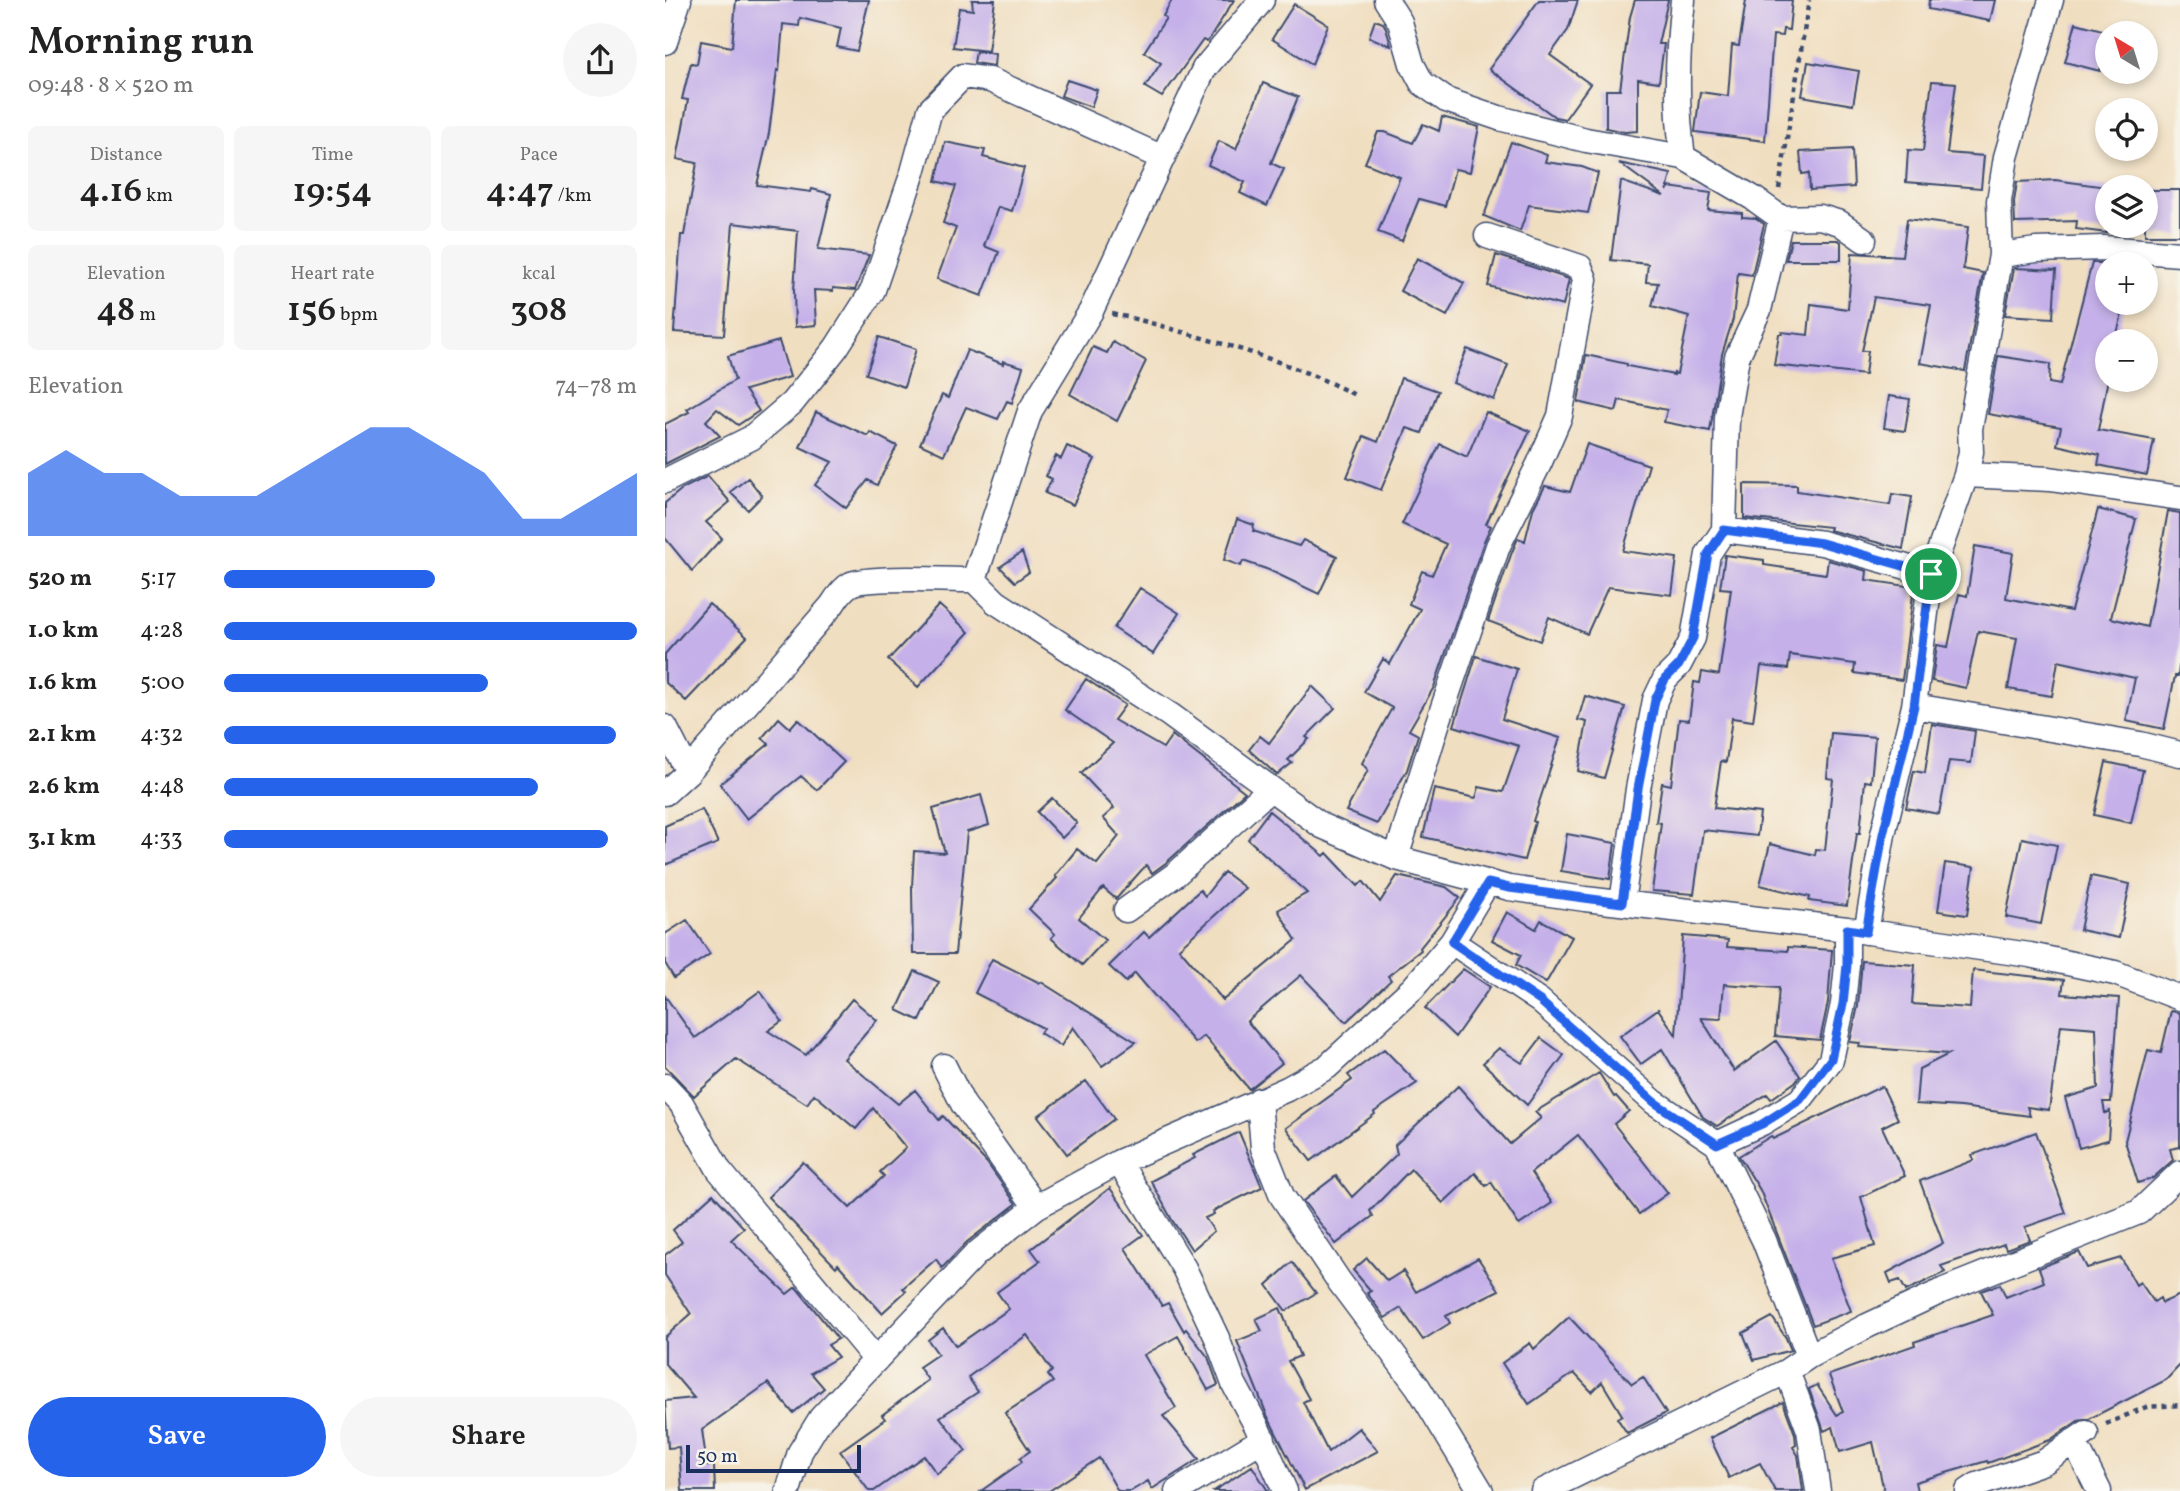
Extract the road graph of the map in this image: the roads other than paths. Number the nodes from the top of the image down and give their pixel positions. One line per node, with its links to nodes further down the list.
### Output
1 (679, 0): 6 (street)
2 (1262, 0): 8 (street)
3 (1386, 0): 7 (street)
4 (1683, 0): 7 (street)
5 (2051, 0): 13 (street)
6 (665, 42)
7 (1683, 157): 9 (street)
8 (1163, 158): 15 (street); 19 (street)
9 (1781, 218): 11 (street); 17 (street)
10 (1487, 236): 26 (street)
11 (1864, 240)
12 (2180, 254): 13 (street)
13 (2001, 255): 14 (street)
14 (1966, 475): 16 (street); 18 (street)
15 (665, 481)
16 (2180, 498)
17 (1724, 530): 18 (street); 28 (street)
18 (1931, 574): 20 (street)
19 (974, 580): 23 (street); 24 (street)
20 (1914, 706): 22 (street); 30 (street)
21 (665, 727): 23 (street)
22 (2180, 754)
23 (688, 772): 25 (street)
24 (1270, 789): 26 (street); 29 (street)
25 (665, 793)
26 (1396, 858): 27 (street)
27 (1488, 883): 28 (street); 31 (street)
28 (1622, 903): 30 (street)
29 (1126, 910)
30 (1856, 930): 32 (street); 36 (street)
31 (1452, 942): 35 (street); 36 (street)
32 (2180, 998)
33 (944, 1066): 39 (street)
34 (665, 1086): 41 (street)
35 (1259, 1100): 37 (street); 48 (street)
36 (1717, 1144): 40 (street)
37 (1119, 1161): 39 (street); 43 (street)
38 (2180, 1173): 40 (street)
39 (1037, 1207): 41 (street)
40 (1809, 1356): 42 (street)
41 (876, 1360): 45 (street)
42 (1787, 1371): 44 (street); 49 (street)
43 (1263, 1439): 46 (street); 47 (street)
44 (1559, 1488)
45 (787, 1491)
46 (1177, 1491)
47 (1285, 1491)
48 (1481, 1491)
49 (1818, 1491)
50 (1968, 1491): 51 (street)
51 (2099, 1491)

